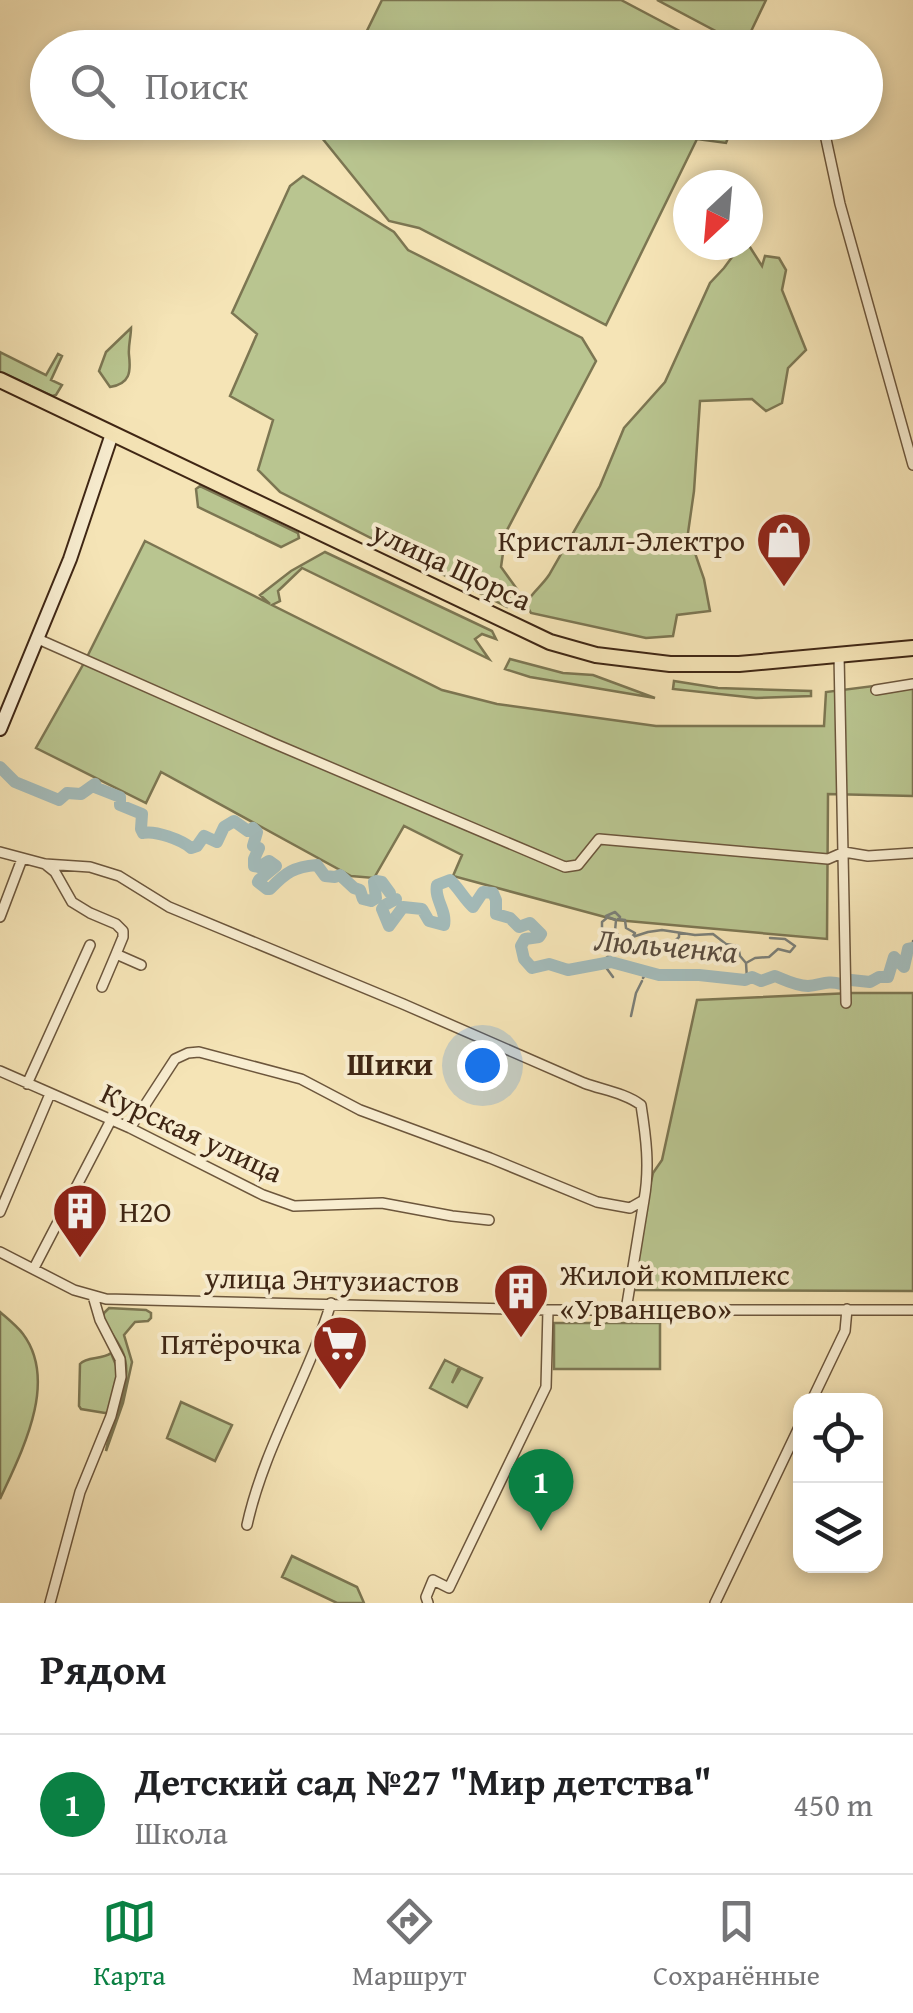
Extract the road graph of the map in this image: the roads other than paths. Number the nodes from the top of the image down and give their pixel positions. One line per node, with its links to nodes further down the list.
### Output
1 (826, 140): 4 (street)
2 (0, 380): 3 (main road, улица Щорса)
3 (112, 434): 5 (main road); 7 (main road, улица Щорса)
4 (913, 465)
5 (38, 639): 10 (main road); 12 (street)
6 (913, 648): 7 (main road, улица Щорса)
7 (839, 655): 12 (street)
8 (913, 684): 9 (street)
9 (876, 690)
10 (0, 729)
11 (0, 852): 14 (street)
12 (844, 852): 13 (street); 21 (street)
13 (913, 853)
14 (22, 859): 15 (street); 16 (street)
15 (45, 864): 18 (street); 27 (street)
16 (0, 917)
17 (90, 945): 23 (street)
18 (116, 954): 19 (street); 20 (street)
19 (141, 965)
20 (102, 987)
21 (846, 1003)
22 (0, 1071): 23 (street, Курская улица)
23 (27, 1084): 24 (street, Курская улица)
24 (50, 1094): 25 (street, Курская улица); 28 (street)
25 (111, 1120): 26 (street, Курская улица); 31 (street)
26 (130, 1128): 27 (street); 29 (street, Курская улица)
27 (644, 1200): 36 (street)
28 (0, 1212)
29 (489, 1220)
30 (0, 1252): 31 (street, улица Энтузиастов)
31 (34, 1268): 32 (street, улица Энтузиастов)
32 (93, 1296): 33 (street, улица Энтузиастов); 41 (street)
33 (331, 1303): 35 (street, улица Энтузиастов); 40 (street)
34 (847, 1309): 36 (street, улица Энтузиастов); 37 (street, улица Энтузиастов); 38 (street)
35 (548, 1310): 36 (street, улица Энтузиастов); 42 (street)
36 (626, 1310)
37 (913, 1310)
38 (815, 1393)
39 (793, 1439): 43 (street)
40 (248, 1524)
41 (50, 1603)
42 (428, 1603)
43 (715, 1603)

